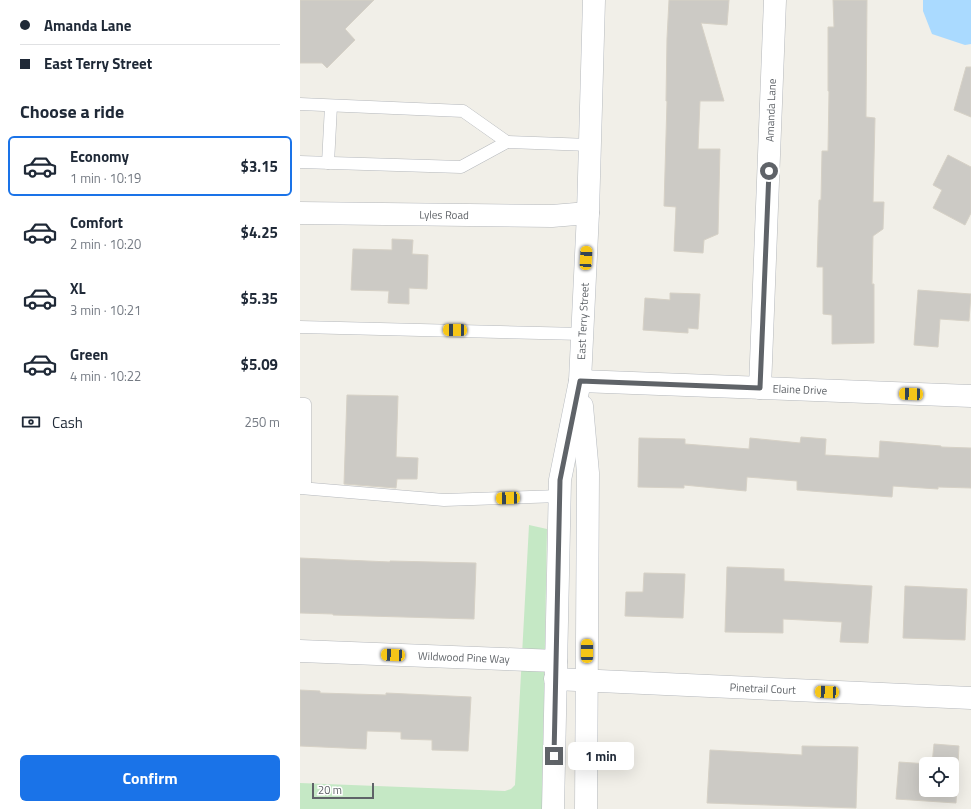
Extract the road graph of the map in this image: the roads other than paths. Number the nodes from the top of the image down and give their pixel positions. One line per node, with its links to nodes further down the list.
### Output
1 (594, 0): 6 (street, East Terry Street)
2 (776, 0): 14 (street, Amanda Lane)
3 (300, 104): 4 (lane)
4 (331, 106): 5 (lane); 8 (lane)
5 (507, 142): 6 (lane); 8 (lane)
6 (590, 145): 9 (street, East Terry Street)
7 (300, 162): 8 (lane)
8 (328, 163)
9 (588, 213): 10 (street, Lyles Road); 12 (street, East Terry Street)
10 (300, 214)
11 (300, 327): 12 (lane)
12 (582, 334): 13 (street, East Terry Street)
13 (580, 381): 14 (street, Elaine Drive); 18 (street, East Terry Street); 21 (street)
14 (760, 388): 15 (street, Elaine Drive)
15 (971, 396)
16 (300, 404): 17 (lane)
17 (302, 488): 18 (lane)
18 (560, 496): 20 (street, East Terry Street)
19 (300, 651): 20 (street, Wildwood Pine Way)
20 (556, 670): 21 (street, Pinetrail Court); 23 (street, East Terry Street)
21 (586, 681): 22 (street, Pinetrail Court); 24 (street)
22 (971, 698)
23 (553, 809)
24 (586, 809)

